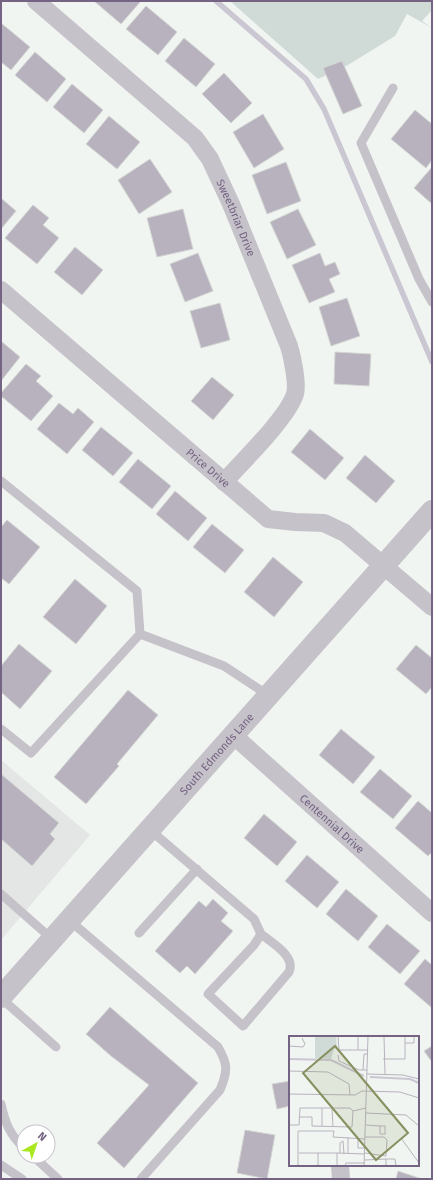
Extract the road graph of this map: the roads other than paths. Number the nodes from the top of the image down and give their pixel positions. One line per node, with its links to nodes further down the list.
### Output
1 (36, 1): 6 (street, Sweetbriar Drive)
2 (393, 88): 4 (lane)
3 (1, 290): 6 (street, Price Drive)
4 (432, 302)
5 (1, 481): 10 (lane)
6 (224, 482): 8 (street, Price Drive)
7 (432, 512): 8 (street, South Edmonds Lane)
8 (384, 565): 9 (street, Price Drive); 11 (street, South Edmonds Lane)
9 (432, 608)
10 (140, 634): 11 (lane); 12 (lane)
11 (268, 695): 13 (street, South Edmonds Lane)
12 (1, 729)
13 (233, 735): 14 (street, South Edmonds Lane); 17 (street, Centennial Drive)
14 (150, 829): 15 (lane); 18 (street, South Edmonds Lane)
15 (197, 869): 19 (lane); 20 (lane)
16 (1, 894): 21 (lane)
17 (432, 913)
18 (69, 920): 21 (street, South Edmonds Lane); 31 (lane)
19 (140, 933)
20 (261, 934): 20 (lane)
21 (52, 939): 22 (street, South Edmonds Lane)
22 (1, 997): 23 (lane)
23 (56, 1048)
24 (1, 1104): 25 (lane)
25 (16, 1140)
26 (42, 1164): 30 (lane)
27 (1, 1165): 29 (lane)
28 (340, 1166): 32 (street)
29 (22, 1179)
30 (58, 1179)
31 (141, 1179)
32 (341, 1179)

